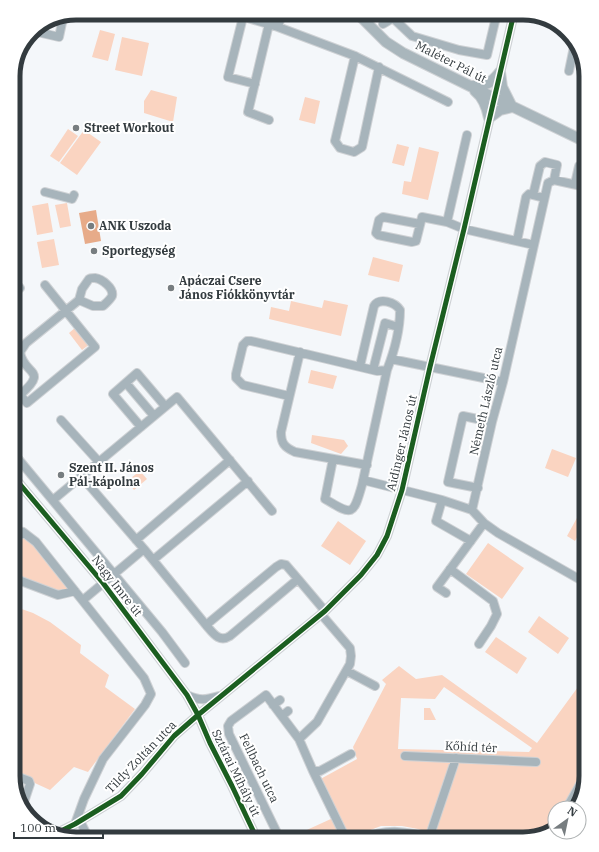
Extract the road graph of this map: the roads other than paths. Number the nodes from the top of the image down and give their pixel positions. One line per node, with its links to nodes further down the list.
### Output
1 (243, 20): 19 (street)
2 (255, 20): 10 (street)
3 (280, 20): 12 (street)
4 (364, 20): 20 (main road, Maléter Pál út)
5 (390, 20): 11 (street)
6 (395, 20): 7 (street)
7 (495, 20)
8 (512, 20): 18 (street, Aidinger János út)
9 (62, 22): 13 (street)
10 (269, 24): 12 (street); 19 (street)
11 (383, 24)
12 (278, 27): 15 (street)
13 (40, 33)
14 (573, 50): 17 (street)
15 (355, 56): 16 (street); 16 (street)
16 (379, 67): 22 (street)
17 (568, 71)
18 (500, 72): 20 (main road); 21 (street, Aidinger János út); 23 (main road)
19 (255, 84): 25 (street)
20 (470, 86): 21 (main road, Maléter Pál út); 24 (main road)
21 (494, 98): 23 (main road, Maléter Pál út); 24 (street, Aidinger János út)
22 (448, 102)
23 (512, 107): 24 (main road); 27 (main road, Maléter Pál út)
24 (489, 118): 38 (street, Aidinger János út)
25 (269, 120)
26 (467, 135): 36 (street)
27 (579, 139)
28 (579, 166): 30 (street)
29 (554, 180): 30 (street); 34 (street); 35 (street, Németh László utca)
30 (575, 184): 31 (street)
31 (579, 185)
32 (45, 192): 33 (street)
33 (74, 195)
34 (533, 195): 35 (street); 39 (street)
35 (544, 198): 40 (street, Németh László utca)
36 (447, 222): 37 (street); 38 (street)
37 (420, 224): 37 (street)
38 (464, 229): 39 (street); 50 (street, Aidinger János út)
39 (517, 241): 40 (street)
40 (534, 245): 41 (street, Németh László utca)
41 (531, 259): 42 (street); 53 (street, Németh László utca)
42 (539, 261)
43 (45, 284): 45 (street)
44 (79, 300): 45 (street)
45 (65, 311): 55 (street); 55 (street)
46 (398, 327): 48 (street); 49 (street); 51 (street)
47 (300, 352): 49 (street); 56 (street); 56 (street)
48 (391, 359): 50 (street); 52 (street)
49 (360, 366): 51 (street)
50 (430, 367): 53 (street); 72 (street, Aidinger János út)
51 (373, 370): 52 (street)
52 (387, 370): 66 (street)
53 (503, 382): 60 (street, Németh László utca)
54 (126, 383): 57 (street); 58 (street); 61 (street)
55 (20, 395)
56 (289, 396): 62 (street)
57 (166, 406): 58 (street); 64 (street)
58 (154, 416): 61 (street)
59 (61, 420): 65 (street)
60 (492, 422): 71 (street, Németh László utca); 71 (street)
61 (141, 427): 65 (street)
62 (333, 459): 66 (street); 68 (street)
63 (20, 460): 73 (street, Nagy Imre út)
64 (230, 460): 69 (street); 79 (street)
65 (99, 462): 67 (street)
66 (367, 465): 68 (street)
67 (82, 477): 73 (street); 79 (street)
68 (363, 480): 72 (street, Aidinger János út)
69 (248, 481): 76 (street); 82 (street)
70 (20, 484): 88 (street, Nagy Imre út)
71 (478, 488): 75 (street, Németh László utca)
72 (402, 490): 74 (street, Aidinger János út); 92 (street, Aidinger János út)
73 (53, 500): 84 (street, Nagy Imre út)
74 (442, 500): 75 (street, Aidinger János út); 80 (street)
75 (472, 510): 77 (street)
76 (272, 511)
77 (484, 524): 80 (street); 86 (street)
78 (20, 535): 89 (street)
79 (136, 540): 81 (street)
80 (470, 541): 83 (street)
81 (144, 549): 82 (street); 84 (street, Nagy Imre út)
82 (153, 560): 93 (street)
83 (450, 569): 90 (street); 94 (street)
84 (114, 574): 88 (street, Nagy Imre út); 95 (street, Nagy Imre út)
85 (298, 579): 92 (street); 93 (street); 93 (street)
86 (579, 579)
87 (20, 581): 89 (street)
88 (103, 583): 91 (street, Nagy Imre út); 99 (street, Nagy Imre út)
89 (75, 591): 91 (street)
90 (446, 593)
91 (83, 600): 109 (street, Tildy Zoltán utca)
92 (323, 613): 96 (street); 98 (street, Aidinger János út)
93 (206, 625)
94 (479, 644)
95 (185, 663)
96 (347, 670): 97 (street); 101 (street)
97 (376, 686)
98 (223, 694): 99 (street); 100 (street, Aidinger János út)
99 (187, 695): 100 (street, Nagy Imre út)
100 (198, 715): 109 (street, Tildy Zoltán utca); 112 (street, Sztárai Mihály út)
101 (299, 739): 106 (street, Fellbach utca); 113 (street, Fellbach utca)
102 (351, 754): 106 (street)
103 (405, 756): 104 (street, Kőhíd tér)
104 (456, 758): 105 (street, Kőhíd tér); 117 (street)
105 (536, 762)
106 (313, 772): 114 (street, Fellbach utca)
107 (20, 778): 108 (street)
108 (25, 799)
109 (78, 822): 110 (street, Tildy Zoltán utca); 111 (street)
110 (62, 830)
111 (85, 832)
112 (254, 832)
113 (277, 832)
114 (343, 832)
115 (382, 832): 116 (street)
116 (404, 832)
117 (433, 832)

